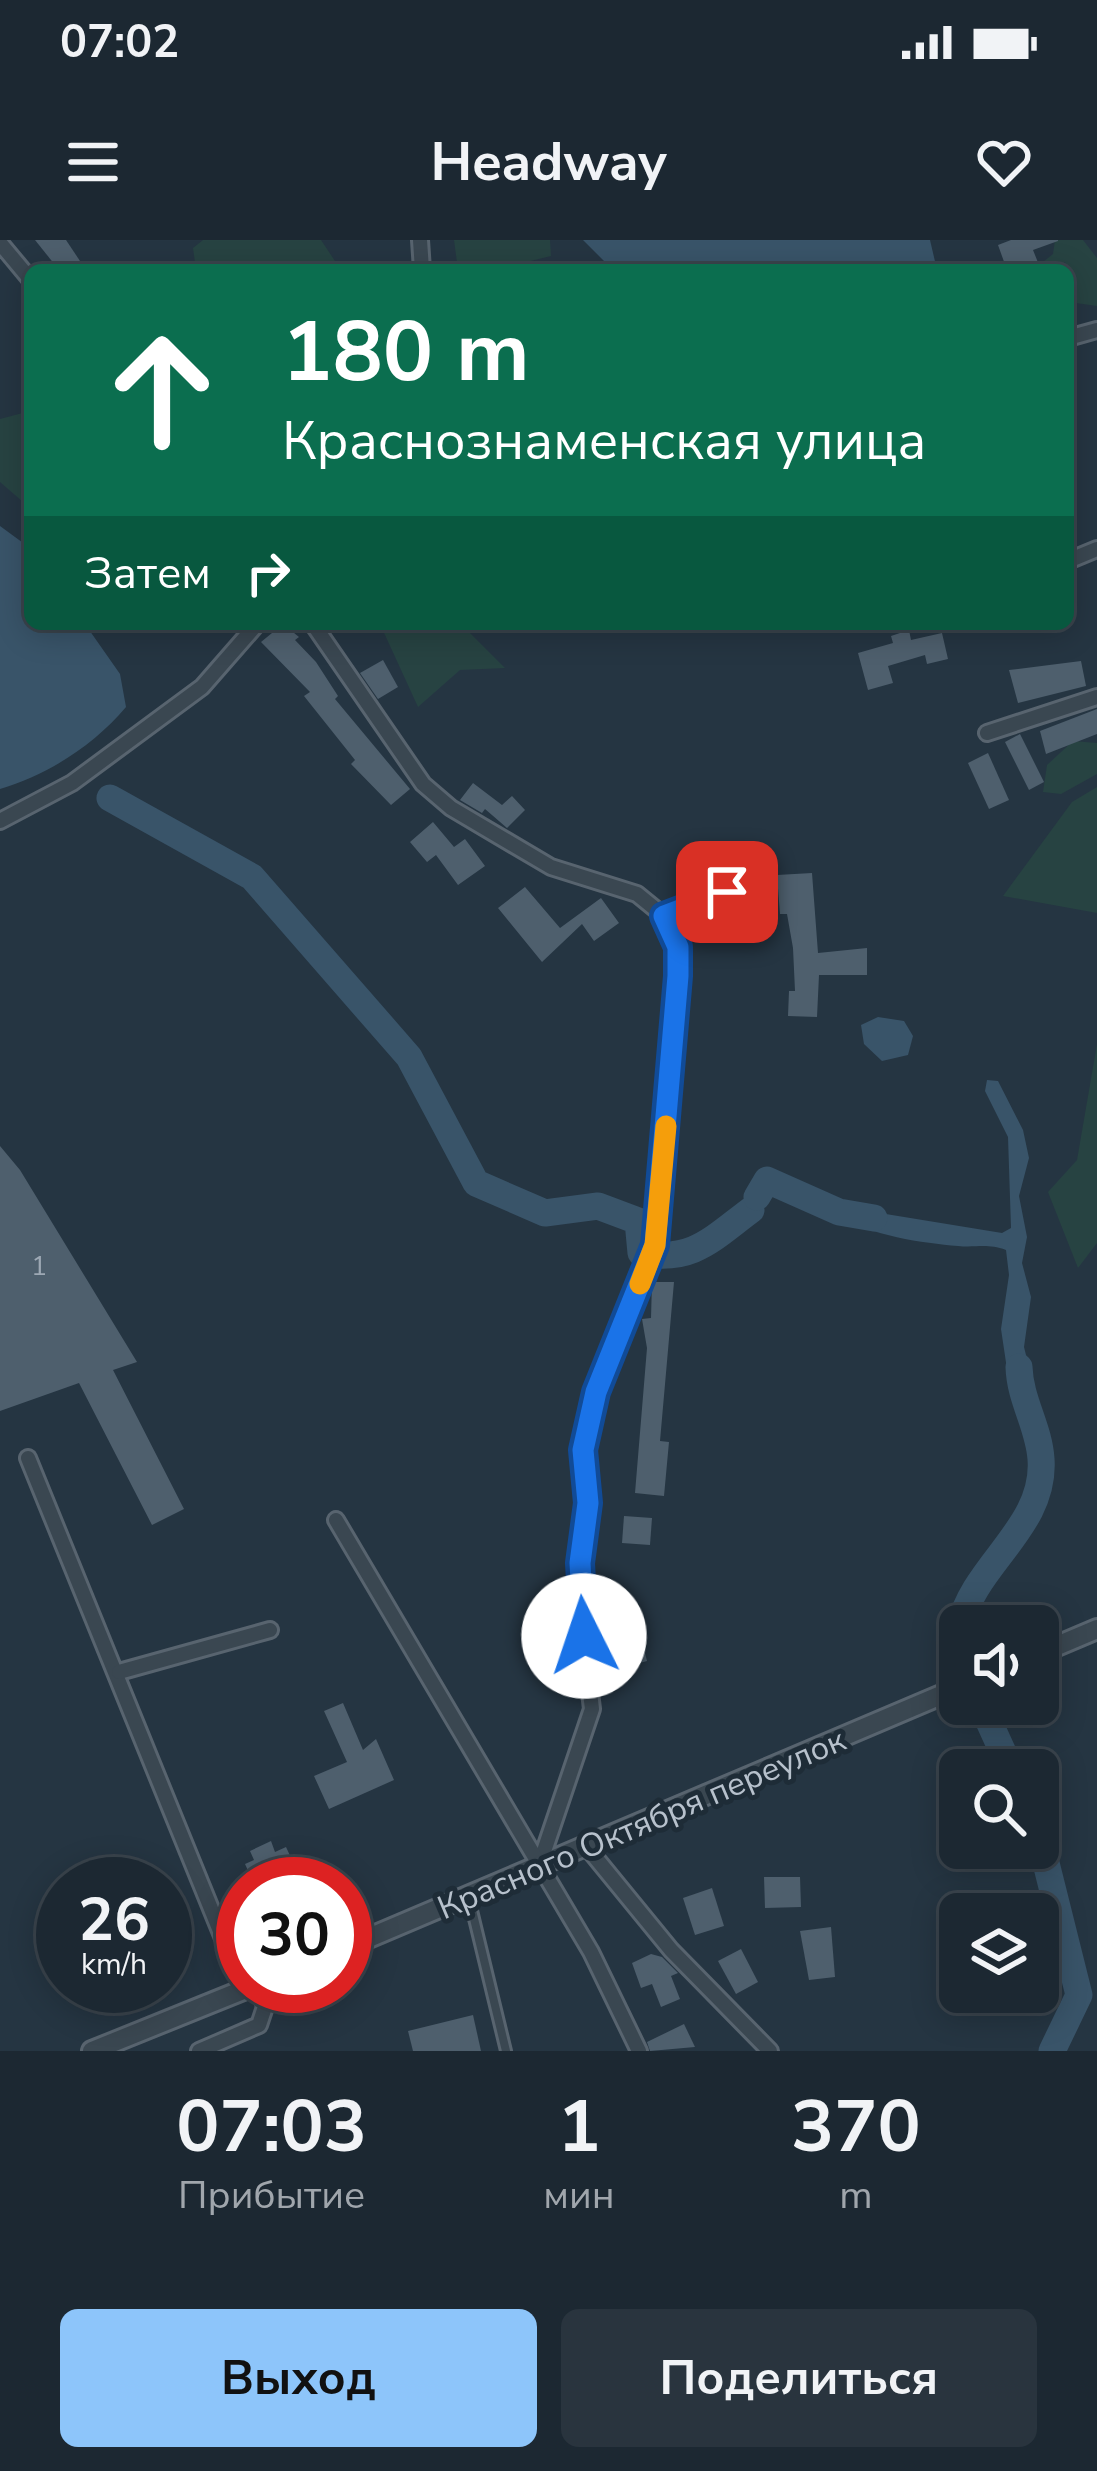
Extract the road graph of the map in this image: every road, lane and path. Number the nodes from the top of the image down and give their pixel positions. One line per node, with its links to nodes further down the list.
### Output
1 (0, 243): 2 (street)
2 (24, 271)
3 (252, 630): 7 (street)
4 (317, 630): 9 (street)
5 (1097, 697): 6 (street)
6 (987, 733)
7 (1, 819)
8 (727, 892): 9 (street)
9 (664, 916): 18 (street)
10 (28, 1458): 15 (street)
11 (335, 1520): 18 (street)
12 (1097, 1629): 14 (street)
13 (270, 1630): 15 (street)
14 (1059, 1645)
15 (119, 1672): 20 (street)
16 (939, 1696): 17 (street, Красного Октября переулок)
17 (586, 1846): 18 (street, Красного Октября переулок); 28 (street)
18 (539, 1866): 19 (street, Красного Октября переулок); 27 (street)
19 (469, 1897): 21 (street, Красного Октября переулок); 26 (lane)
20 (216, 1902)
21 (372, 1937)
22 (216, 2001): 24 (street)
23 (264, 2013): 25 (street)
24 (92, 2051)
25 (200, 2051)
26 (506, 2051)
27 (639, 2051)
28 (770, 2051)

